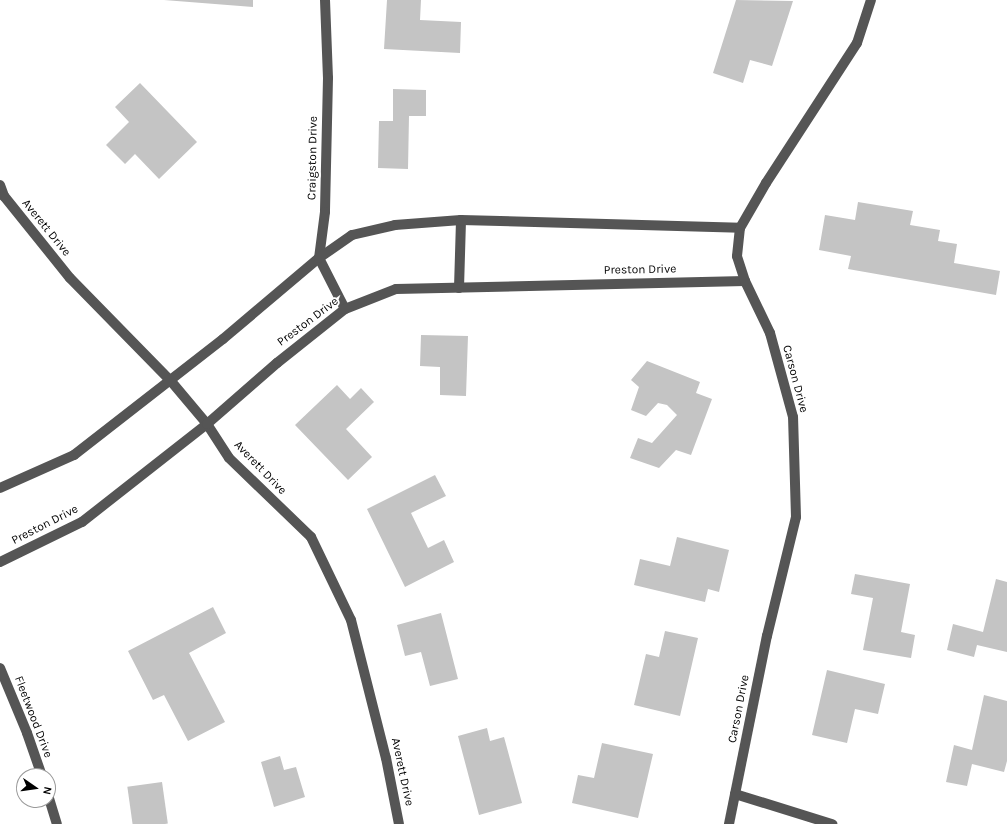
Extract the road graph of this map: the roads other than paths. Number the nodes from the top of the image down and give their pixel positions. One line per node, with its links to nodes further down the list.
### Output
1 (325, 0): 6 (street, Craigston Drive)
2 (871, 0): 5 (street, Carson Drive)
3 (0, 185): 10 (street, Averett Drive)
4 (461, 220): 5 (street); 6 (street); 8 (street)
5 (740, 228): 7 (street, Carson Drive)
6 (319, 258): 9 (street); 10 (street)
7 (745, 281): 8 (street, Preston Drive); 16 (street, Carson Drive)
8 (459, 288): 9 (street, Preston Drive)
9 (344, 309): 11 (street, Preston Drive)
10 (170, 380): 11 (street, Averett Drive); 12 (street)
11 (207, 424): 13 (street, Preston Drive); 19 (street, Averett Drive)
12 (0, 488)
13 (0, 562)
14 (0, 668): 15 (street, Fleetwood Drive)
15 (39, 768)
16 (736, 794): 20 (street, Carson Drive); 21 (street)
17 (52, 808): 18 (street)
18 (56, 824)
19 (399, 824)
20 (729, 824)
21 (832, 824)

